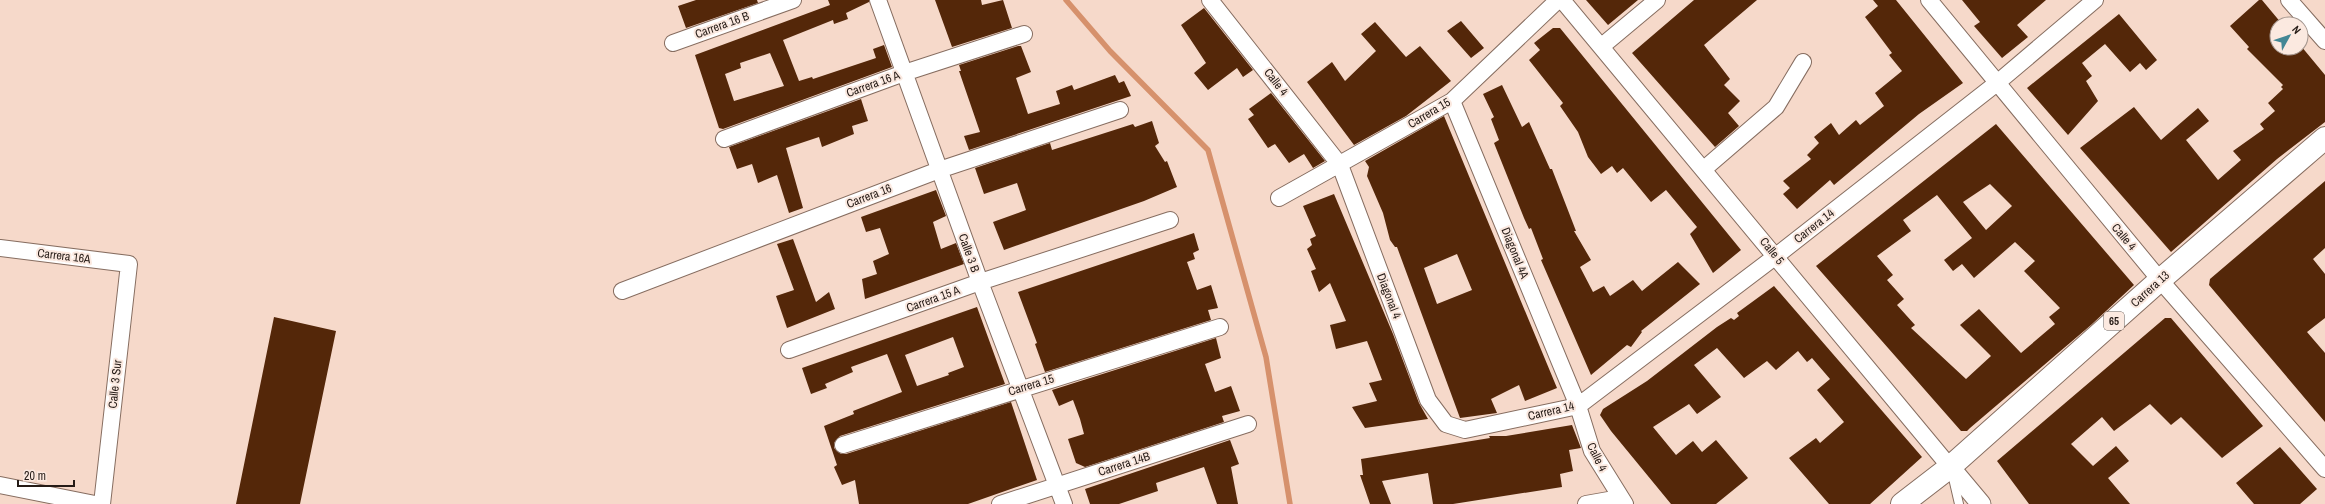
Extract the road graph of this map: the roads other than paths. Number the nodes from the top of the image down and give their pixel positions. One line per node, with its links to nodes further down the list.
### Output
1 (793, 0): 12 (street, Carrera 16 B)
2 (878, 0): 15 (street, Calle 3 B)
3 (1210, 0): 21 (street, Calle 4)
4 (1558, 0): 17 (street, Carrera 15)
5 (1562, 0): 13 (street, Calle 5)
6 (1657, 0): 13 (street)
7 (1929, 0): 16 (street, Calle 4)
8 (2095, 0): 16 (street, Carrera 14)
9 (2289, 0): 11 (street)
10 (1024, 34): 15 (street, Carrera 16 A)
11 (2325, 41)
12 (673, 43)
13 (1602, 46): 22 (street, Calle 5)
14 (1803, 62): 22 (street)
15 (904, 73): 20 (street, Carrera 16 A); 23 (street, Calle 3 B)
16 (1997, 83): 27 (street, Carrera 14); 29 (street, Calle 4)
17 (1452, 101): 21 (street, Carrera 15); 35 (street, Diagonal 4A)
18 (1120, 110): 23 (street, Carrera 16)
19 (2325, 138): 29 (main road, Carrera 13 / 65)
20 (724, 139)
21 (1340, 165): 24 (street, Carrera 15); 37 (street, Diagonal 4)
22 (1704, 169): 27 (street, Calle 5)
23 (939, 170): 30 (street, Calle 3 B); 31 (street, Carrera 16)
24 (1279, 198)
25 (1170, 220): 30 (street, Carrera 15 A)
26 (0, 248): 28 (street, Carrera 16A)
27 (1776, 256): 35 (street, Carrera 14); 39 (street, Calle 5)
28 (129, 264): 45 (street, Calle 3 Sur)
29 (2160, 280): 39 (main road, Carrera 13 / 65); 40 (street, Calle 4)
30 (980, 282): 33 (street, Carrera 15 A); 34 (street, Calle 3 B)
31 (622, 291)
32 (1220, 327): 34 (street, Carrera 15)
33 (789, 350)
34 (1021, 388): 38 (street, Carrera 15); 42 (street, Calle 3 B)
35 (1578, 406): 37 (street, Carrera 14); 43 (street, Calle 4)
36 (1248, 424): 42 (street, Carrera 14B)
37 (1446, 424)
38 (843, 445)
39 (1950, 467): 49 (main road, Carrera 13 / 65); 50 (lane); 51 (street, Calle 5)
40 (2325, 469)
41 (0, 485): 44 (street)
42 (1057, 486): 46 (street, Carrera 14B); 47 (street, Calle 3 B)
43 (1622, 501): 48 (street)
44 (95, 504)
45 (102, 504)
46 (1000, 504)
47 (1064, 504)
48 (1586, 504)
49 (1902, 504)
50 (1959, 504)
51 (1981, 504)

